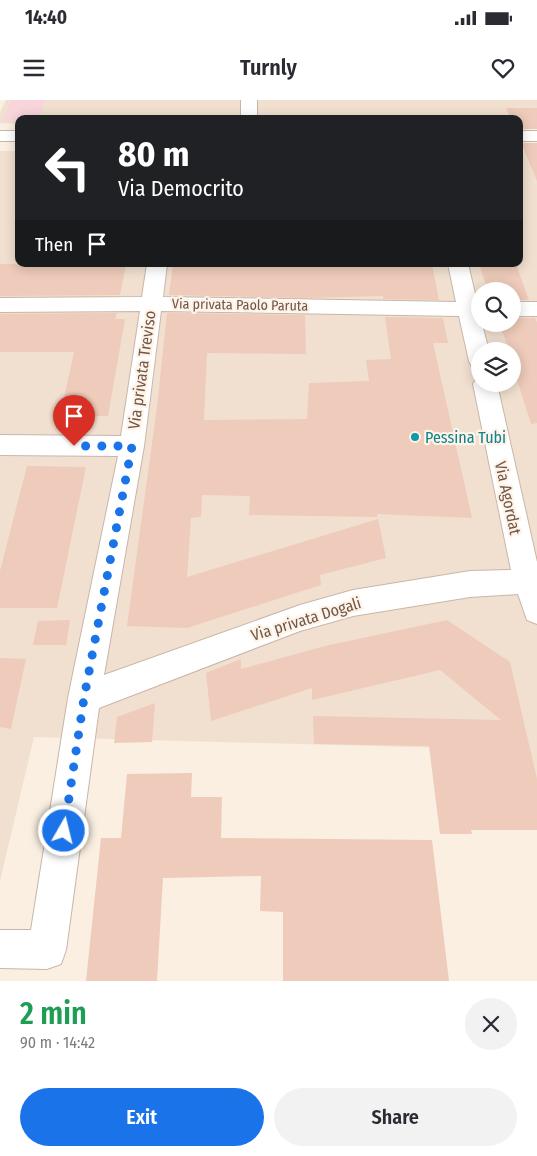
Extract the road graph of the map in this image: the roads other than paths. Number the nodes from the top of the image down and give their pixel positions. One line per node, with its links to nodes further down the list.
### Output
1 (249, 100): 2 (street)
2 (249, 115)
3 (0, 136): 4 (street)
4 (15, 136)
5 (523, 136): 6 (street)
6 (537, 136)
7 (157, 267): 10 (street, Via privata Treviso)
8 (459, 267): 9 (street)
9 (471, 301)
10 (152, 304): 11 (street, Via privata Paolo Paruta); 12 (street, Via privata Paolo Paruta); 17 (street, Via privata Treviso)
11 (0, 305)
12 (471, 309)
13 (521, 309): 14 (street)
14 (537, 309)
15 (487, 392): 18 (street, Via Agordat)
16 (0, 445): 17 (street)
17 (132, 446): 20 (street, Via privata Treviso)
18 (533, 581): 19 (street, Via Agordat); 20 (street, Via privata Dogali)
19 (537, 611)
20 (84, 698): 21 (street, Via privata Treviso)
21 (0, 949)

